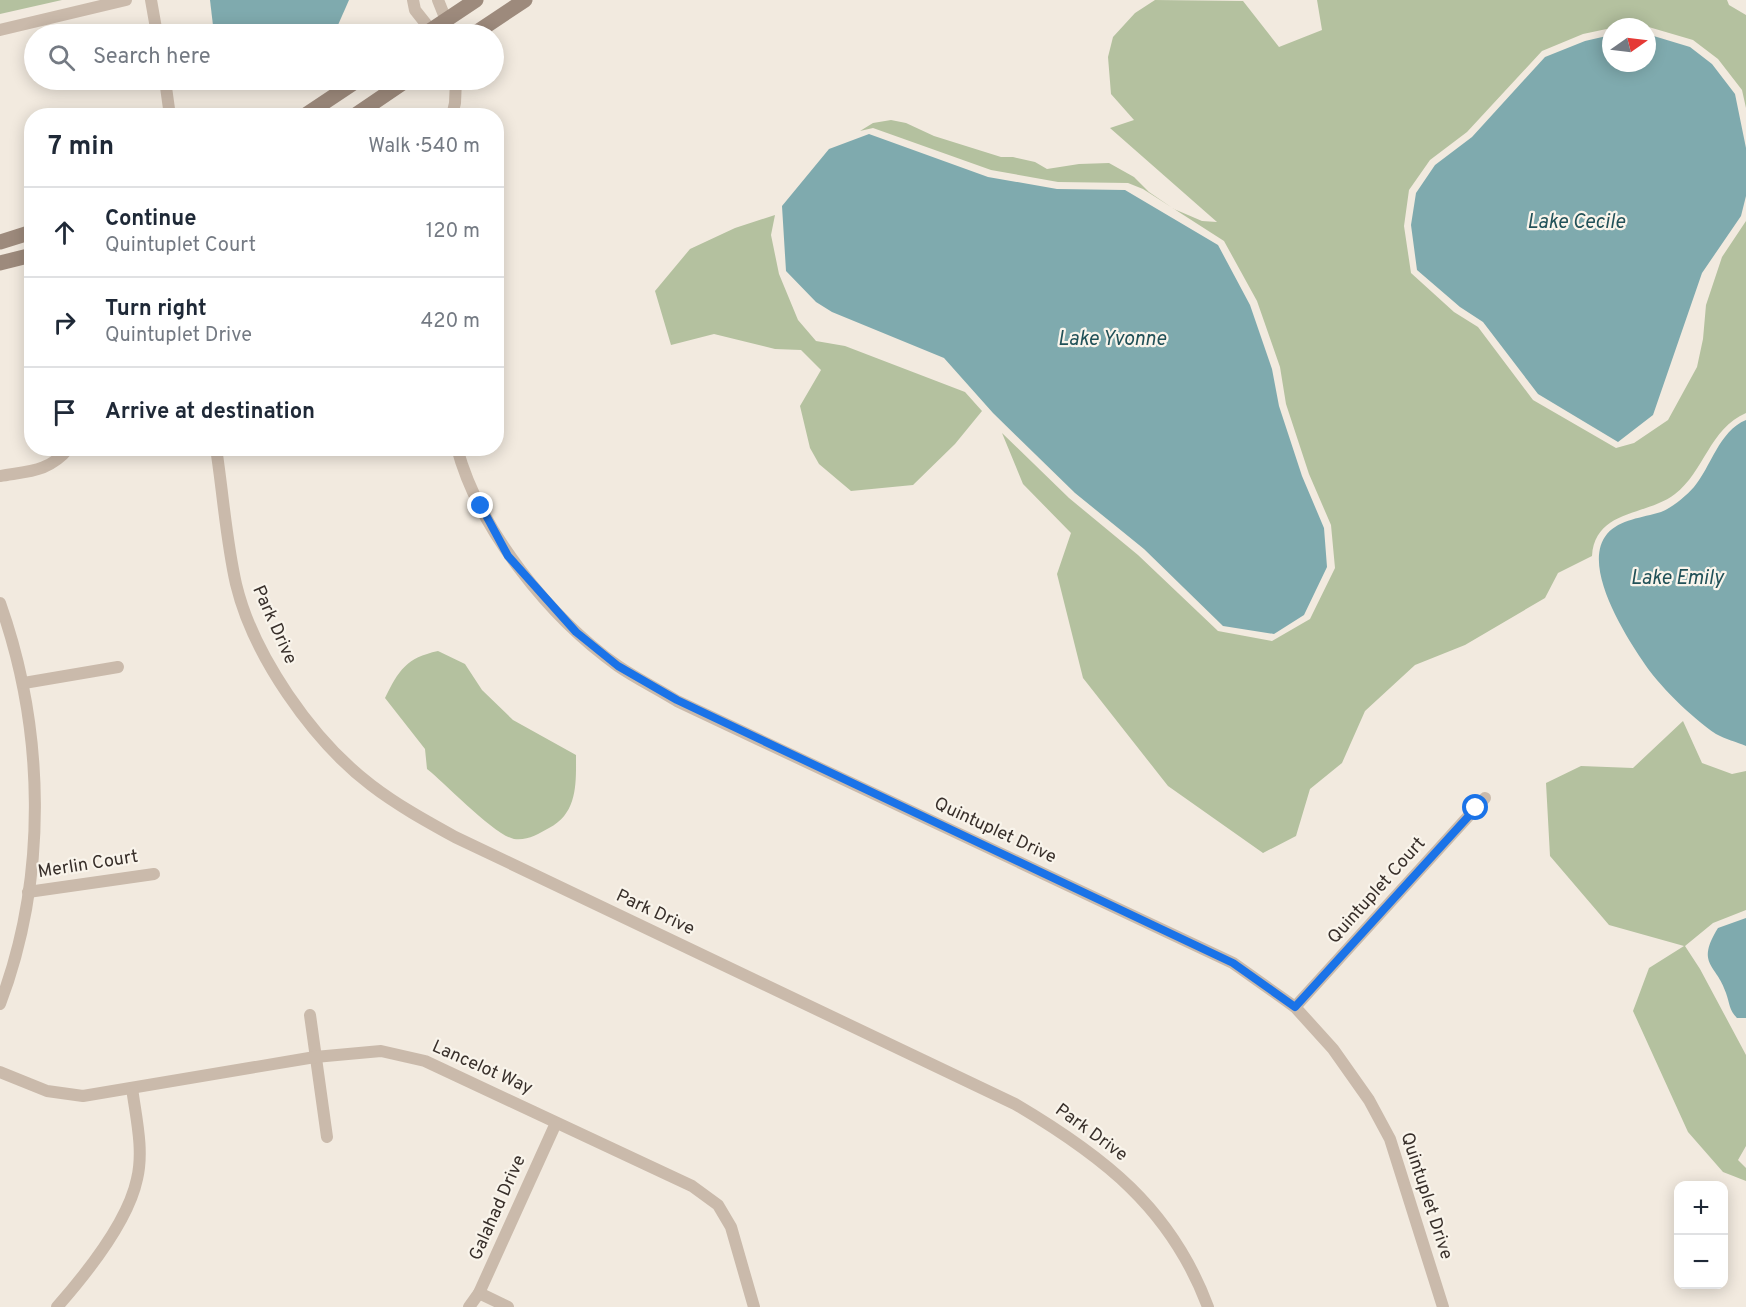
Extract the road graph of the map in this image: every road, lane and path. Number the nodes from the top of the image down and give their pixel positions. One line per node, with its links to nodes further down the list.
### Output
1 (126, 0): 8 (street)
2 (151, 0): 9 (street)
3 (413, 0): 10 (street)
4 (438, 0): 11 (street)
5 (476, 0): 12 (street)
6 (525, 0): 13 (street)
7 (24, 24): 14 (street)
8 (25, 24)
9 (155, 24)
10 (424, 24)
11 (446, 24)
12 (450, 24)
13 (489, 24)
14 (0, 30)
15 (166, 90): 19 (street)
16 (343, 90): 20 (street)
17 (392, 90): 21 (street)
18 (456, 90): 22 (street)
19 (169, 108)
20 (316, 108)
21 (366, 108)
22 (454, 108)
23 (24, 234): 24 (street)
24 (0, 242)
25 (24, 257): 26 (street)
26 (0, 263)
27 (63, 456): 30 (street)
28 (217, 456): 50 (street, Park Drive)
29 (460, 456): 38 (street, Quintuplet Drive)
30 (0, 476)
31 (0, 603): 33 (street)
32 (118, 667): 33 (street)
33 (24, 683): 36 (street)
34 (1485, 798): 38 (street, Quintuplet Court)
35 (154, 874): 36 (street, Merlin Court)
36 (28, 892): 37 (street)
37 (0, 1004)
38 (1295, 1007): 51 (street, Quintuplet Drive)
39 (310, 1015): 40 (street)
40 (315, 1057): 42 (street, Lancelot Way); 43 (street, Lancelot Way); 44 (street)
41 (0, 1072): 42 (street, Lancelot Way)
42 (132, 1088): 46 (street)
43 (556, 1122): 45 (street, Galahad Drive); 49 (street, Lancelot Way)
44 (327, 1137)
45 (479, 1293): 47 (street, Galahad Drive); 48 (street)
46 (57, 1307)
47 (470, 1307)
48 (507, 1307)
49 (754, 1307)
50 (1208, 1307)
51 (1443, 1307)

